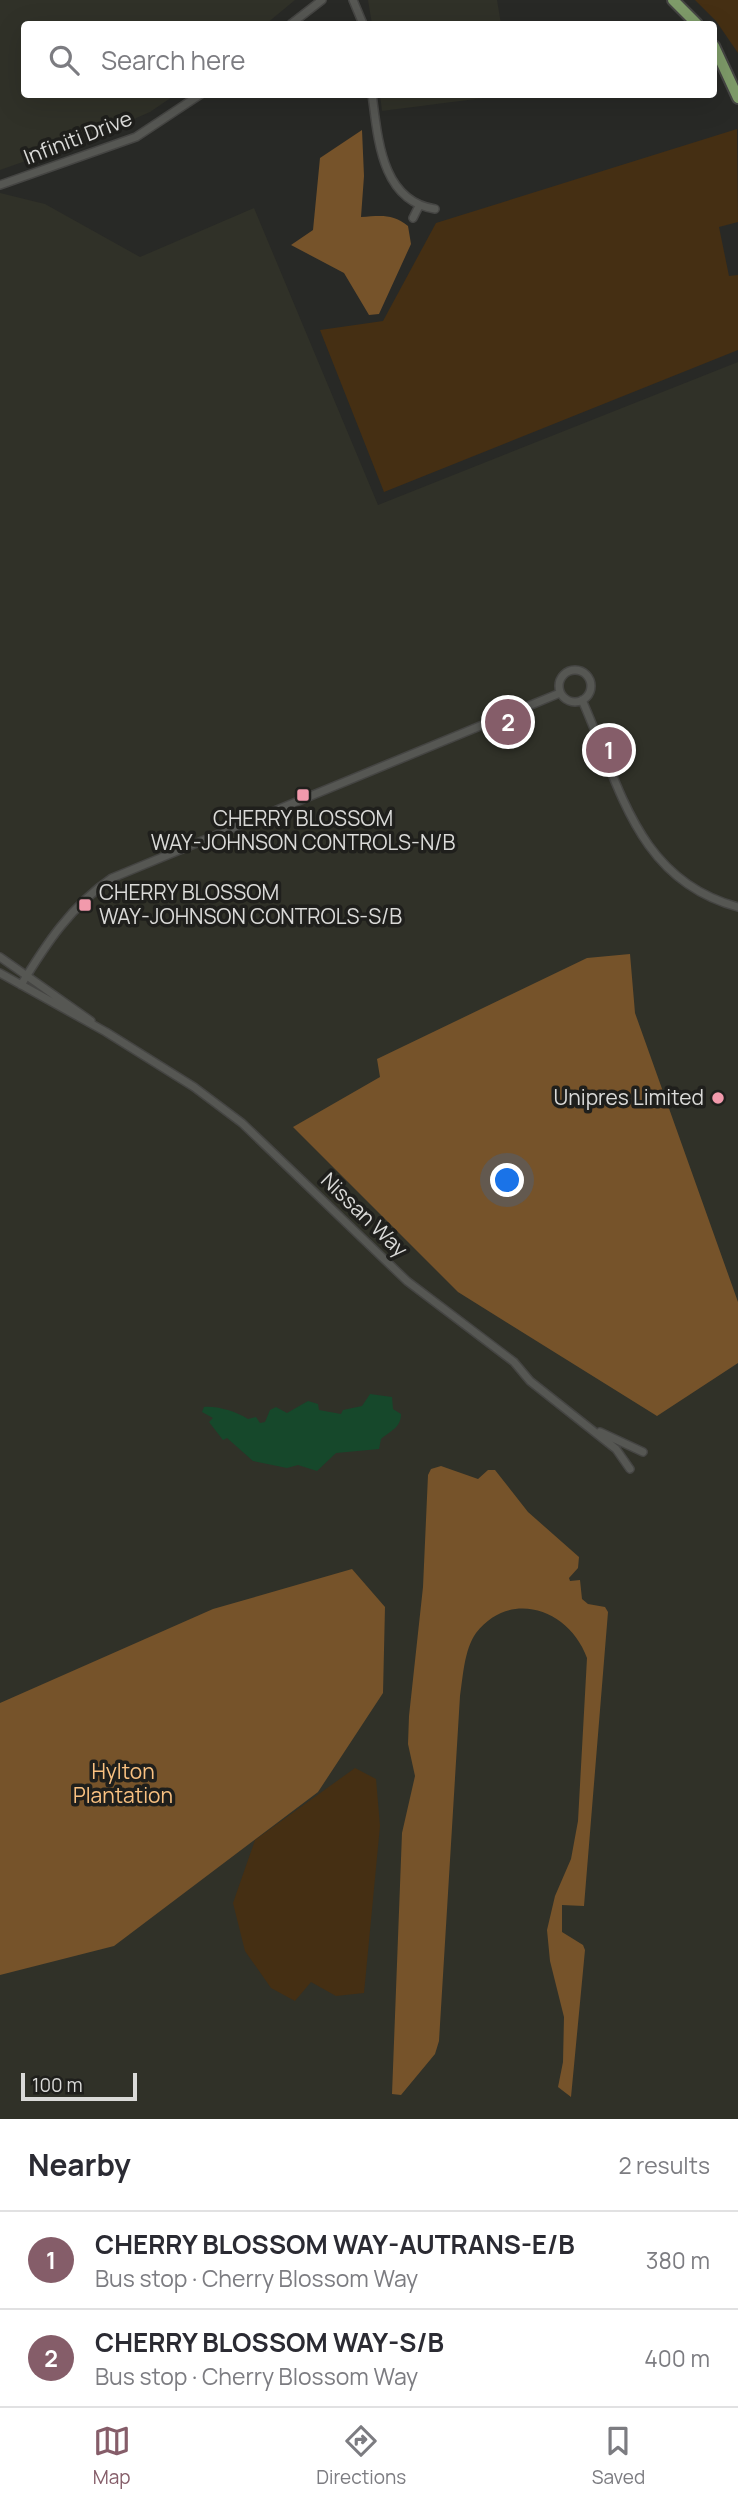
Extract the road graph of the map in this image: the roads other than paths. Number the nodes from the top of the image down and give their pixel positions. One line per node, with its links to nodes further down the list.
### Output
1 (322, 0): 4 (street)
2 (353, 0): 5 (street)
3 (673, 0): 6 (main road)
4 (295, 21)
5 (362, 21)
6 (694, 21)
7 (717, 54): 10 (main road)
8 (195, 98): 11 (street, Infiniti Drive)
9 (373, 98): 12 (street)
10 (738, 98)
11 (0, 185)
12 (419, 206): 13 (street); 14 (street)
13 (435, 209)
14 (412, 218)
15 (560, 693): 16 (street); 16 (street); 20 (street)
16 (582, 700): 17 (street)
17 (738, 907)
18 (0, 957): 20 (street, Nissan Way)
19 (0, 973): 21 (street, Nissan Way)
20 (27, 975): 21 (street); 22 (street, Nissan Way)
21 (21, 985): 22 (street, Nissan Way)
22 (106, 1032): 23 (street, Nissan Way)
23 (594, 1429): 24 (street); 25 (street)
24 (643, 1452)
25 (630, 1469)

